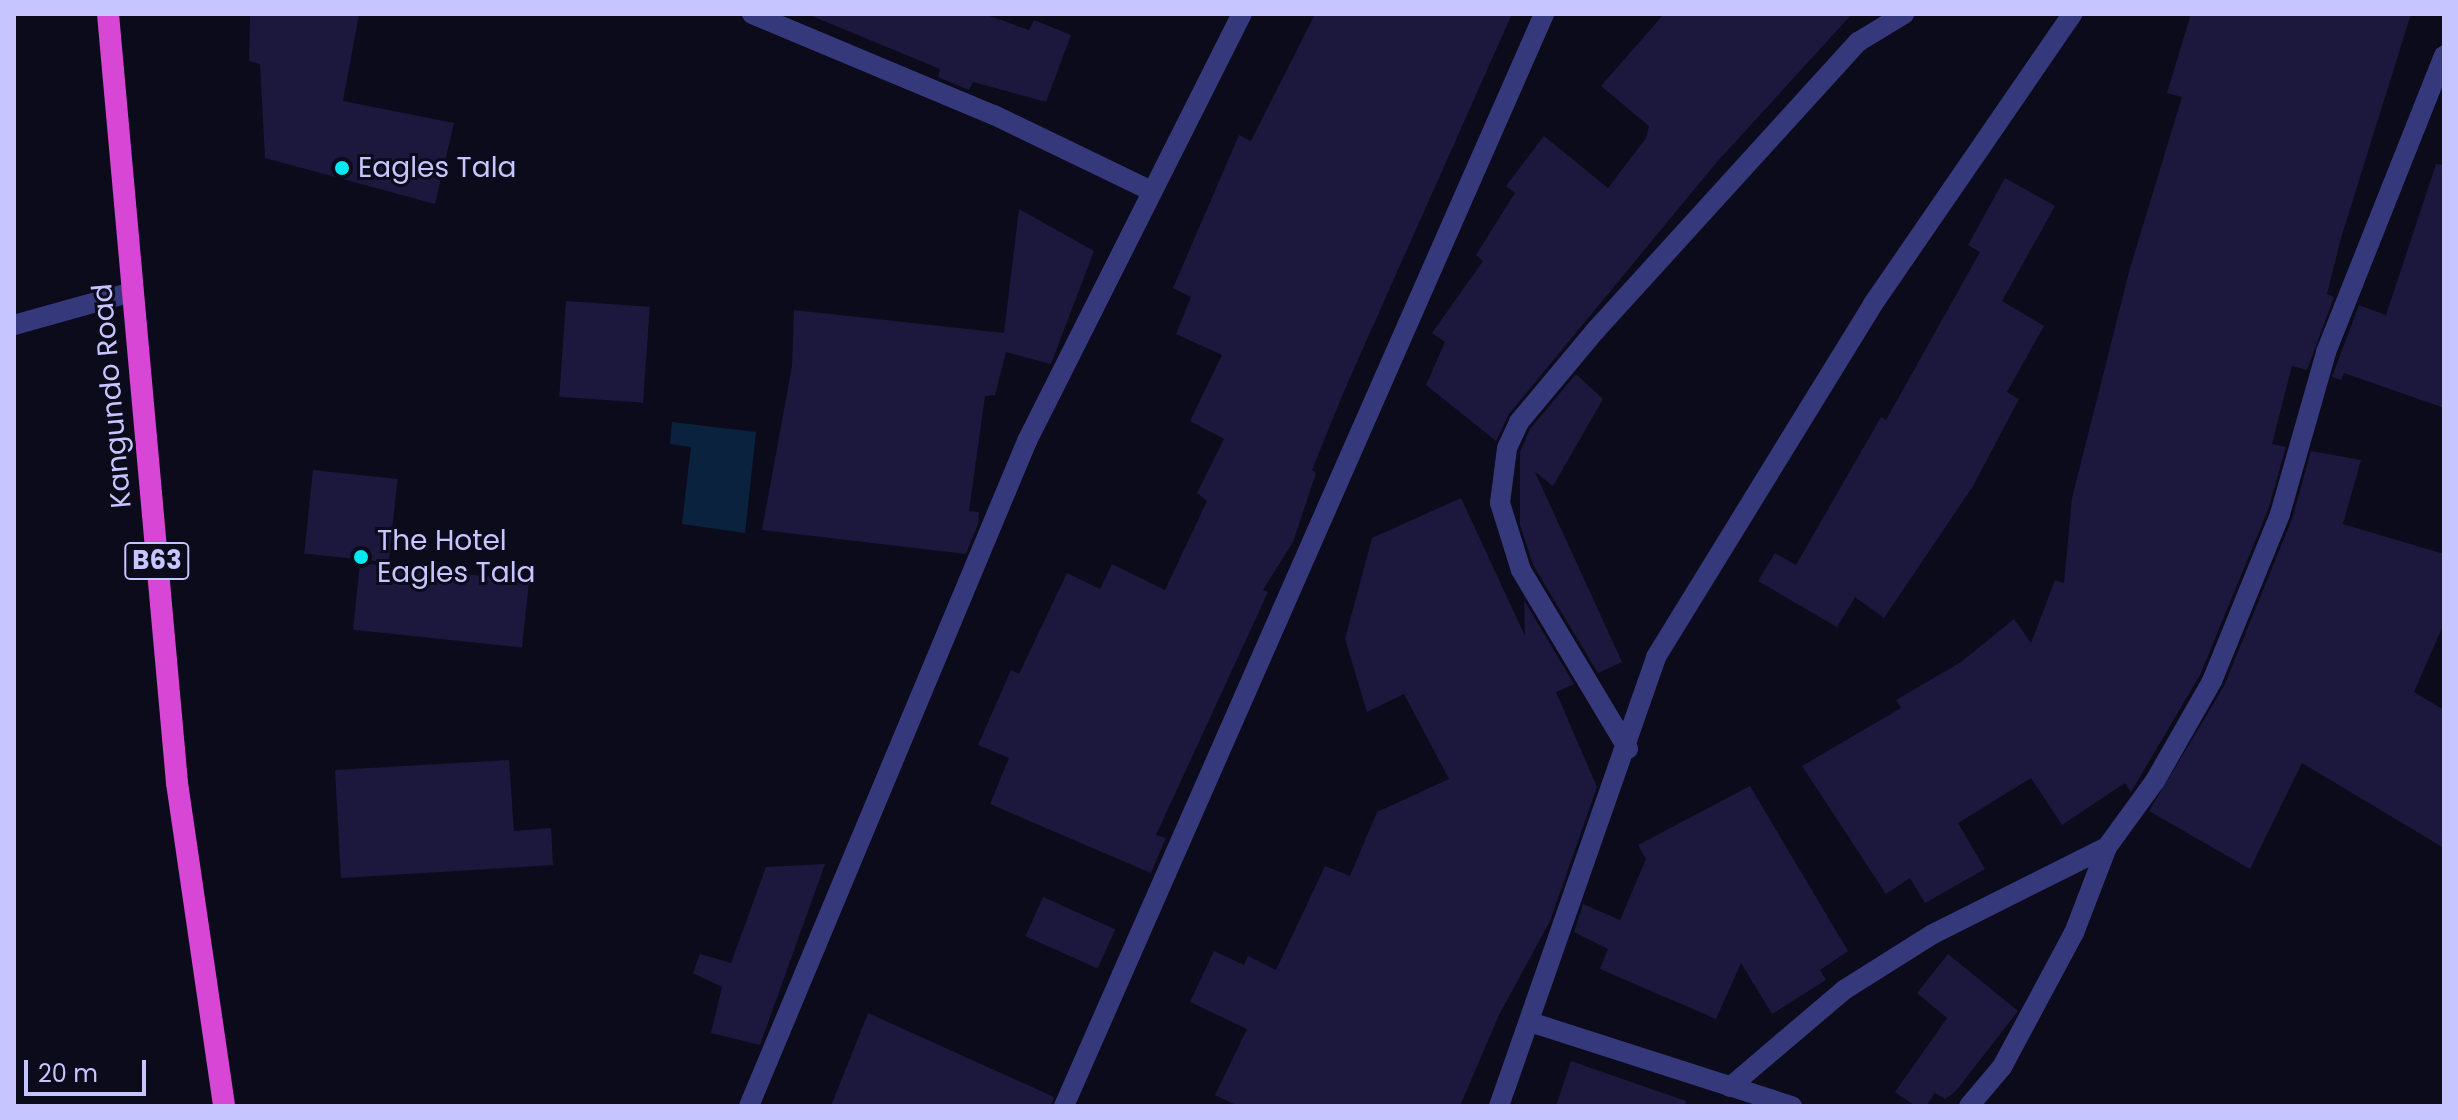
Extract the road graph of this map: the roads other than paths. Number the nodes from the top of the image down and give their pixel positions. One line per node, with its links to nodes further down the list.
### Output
1 (108, 14): 9 (highway, Kangundo Road / B63)
2 (752, 14): 8 (street)
3 (1242, 14): 8 (street)
4 (1544, 14): 17 (street)
5 (1904, 14): 11 (street)
6 (2072, 14): 11 (street)
7 (2444, 56): 12 (street)
8 (1149, 190): 16 (street)
9 (132, 292): 10 (street); 15 (highway, Kangundo Road / B63)
10 (14, 325)
11 (1628, 749): 13 (street)
12 (2107, 847): 14 (street); 20 (street)
13 (1533, 1023): 14 (street); 18 (street)
14 (1730, 1087): 19 (street)
15 (224, 1106)
16 (749, 1106)
17 (1064, 1106)
18 (1499, 1106)
19 (1792, 1106)
20 (1969, 1106)

